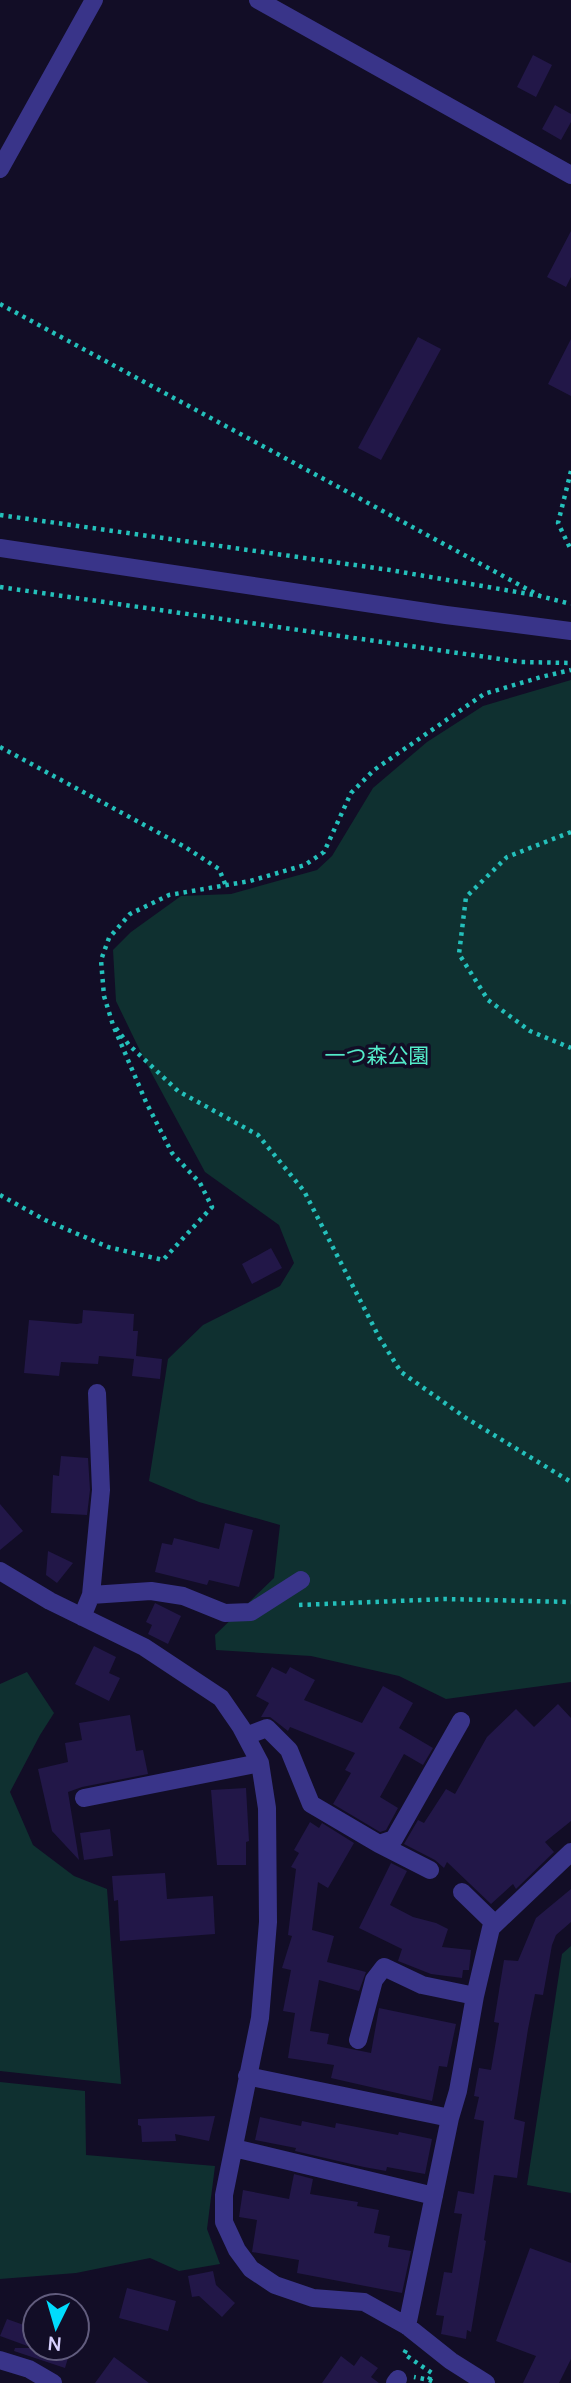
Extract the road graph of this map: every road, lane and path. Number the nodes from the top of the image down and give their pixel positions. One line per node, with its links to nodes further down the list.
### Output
1 (94, 0): 3 (street)
2 (258, 0): 4 (street)
3 (0, 169)
4 (571, 174)
5 (0, 304): 11 (path)
6 (571, 471): 9 (path)
7 (0, 515): 11 (path)
8 (0, 548): 13 (street)
9 (571, 550)
10 (0, 587): 14 (path)
11 (540, 596): 12 (path)
12 (571, 604)
13 (571, 631)
14 (571, 663)
15 (571, 670): 18 (path)
16 (0, 747): 18 (path)
17 (571, 832): 20 (path)
18 (226, 886): 19 (path)
19 (113, 1025): 21 (path); 23 (path)
20 (571, 1048)
21 (0, 1195)
22 (97, 1393): 26 (street)
23 (571, 1482)
24 (0, 1571): 29 (street)
25 (301, 1580): 28 (street)
26 (91, 1595): 28 (street); 29 (street)
27 (571, 1602): 28 (path)
28 (260, 1606)
29 (82, 1617): 31 (street)
30 (461, 1721): 34 (street)
31 (246, 1736): 32 (street); 34 (street)
32 (260, 1763): 33 (street); 41 (street)
33 (84, 1798)
34 (379, 1844): 36 (street)
35 (571, 1852): 38 (street)
36 (430, 1870)
37 (462, 1892): 38 (street)
38 (495, 1924): 39 (street)
39 (475, 1996): 40 (street); 42 (street)
40 (358, 2039)
41 (247, 2076): 42 (street); 43 (street)
42 (450, 2118): 44 (street)
43 (234, 2148): 44 (street); 45 (street)
44 (433, 2196): 45 (street)
45 (407, 2326): 52 (street)
46 (404, 2354): 49 (path)
47 (0, 2360): 50 (street)
48 (398, 2379): 49 (path)
49 (429, 2380): 51 (path)
50 (53, 2383)
51 (436, 2383)
52 (485, 2383)

